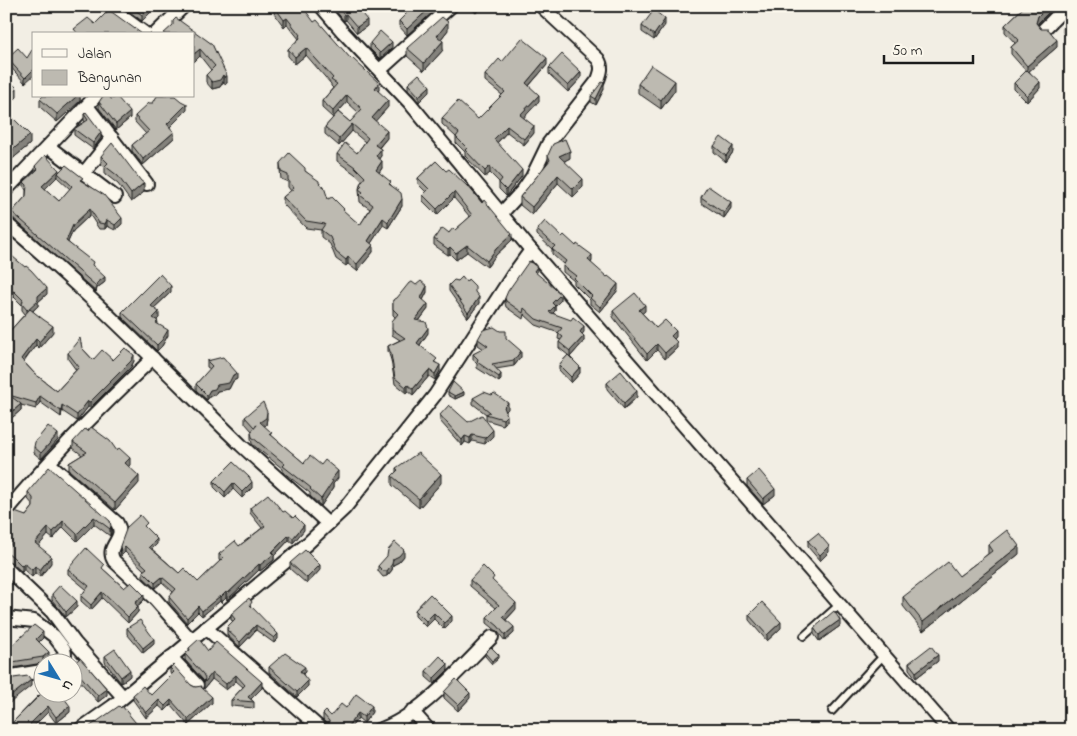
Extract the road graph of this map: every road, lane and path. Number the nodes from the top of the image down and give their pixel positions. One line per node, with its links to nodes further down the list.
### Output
1 (108, 6): 8 (street)
2 (184, 6): 9 (street)
3 (321, 6): 10 (street)
4 (451, 6): 10 (street)
5 (541, 6): 18 (street)
6 (1067, 6): 7 (street)
7 (1044, 29)
8 (143, 32)
9 (157, 32)
10 (380, 70): 18 (street)
11 (91, 101): 12 (street); 13 (street)
12 (112, 138): 14 (street); 15 (street)
13 (48, 147): 14 (street); 16 (street)
14 (84, 173): 17 (street)
15 (147, 184)
16 (6, 190)
17 (115, 197)
18 (501, 214): 20 (street)
19 (6, 224): 21 (street)
20 (531, 250): 24 (street); 26 (street)
21 (153, 358): 22 (street); 24 (street)
22 (49, 463): 23 (street); 31 (street)
23 (6, 512)
24 (328, 524): 28 (street)
25 (6, 568): 38 (street)
26 (840, 603): 29 (lane); 33 (street)
27 (6, 618): 32 (street)
28 (206, 628): 31 (street); 42 (street)
29 (804, 636)
30 (492, 638): 39 (street)
31 (191, 640): 34 (street)
32 (63, 654)
33 (883, 656): 40 (lane); 45 (street)
34 (170, 657): 37 (street); 38 (street)
35 (32, 673): 36 (street)
36 (6, 677)
37 (197, 685)
38 (123, 697): 41 (street)
39 (412, 711): 43 (street); 44 (street)
40 (832, 711)
41 (79, 730)
42 (322, 730)
43 (378, 730)
44 (429, 730)
45 (949, 730)

